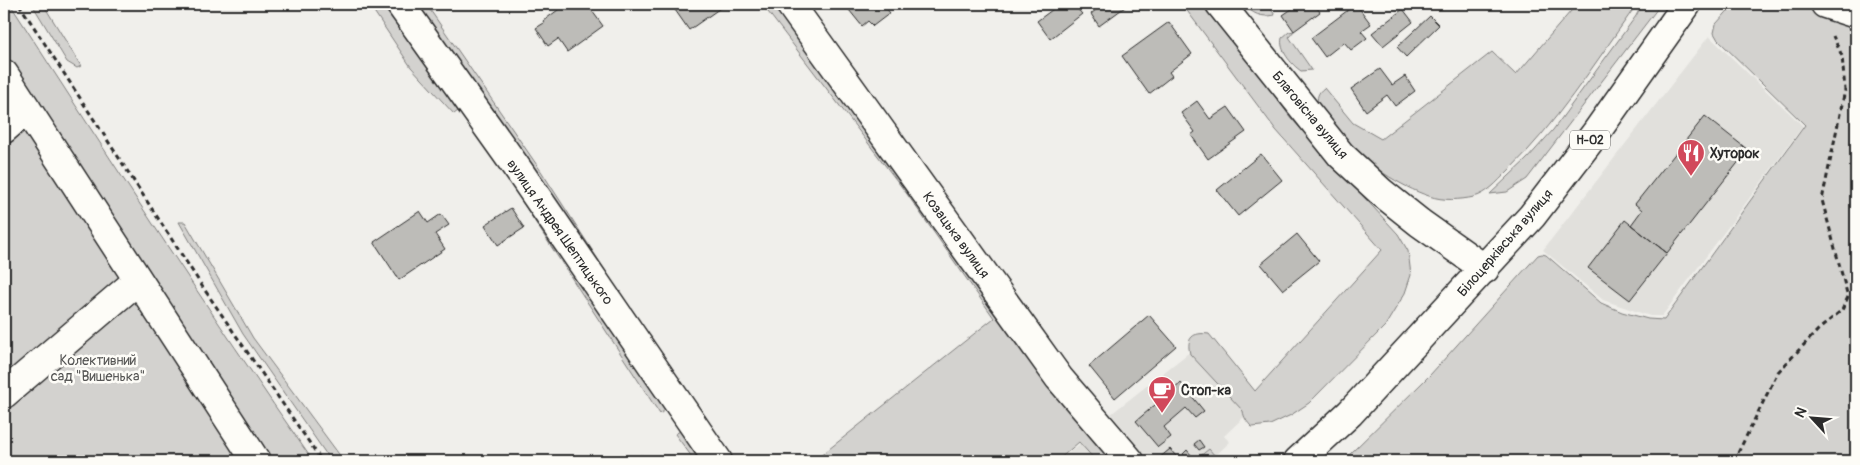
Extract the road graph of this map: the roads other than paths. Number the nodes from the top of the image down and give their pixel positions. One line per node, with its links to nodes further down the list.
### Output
1 (400, 4): 14 (street, вулиця Андрея Шептицького)
2 (790, 4): 15 (street, Козацька вулиця)
3 (1220, 4): 10 (street, Благовісна вулиця)
4 (1687, 4): 10 (street, Білоцерківська вулиця / Н-02)
5 (1825, 4): 6 (street)
6 (1856, 14)
7 (4, 74): 8 (street)
8 (27, 109): 9 (street); 11 (street)
9 (4, 129)
10 (1485, 269): 16 (street, Білоцерківська вулиця / Н-02)
11 (138, 280): 12 (street); 13 (street)
12 (4, 394)
13 (247, 458)
14 (718, 461)
15 (1130, 461)
16 (1298, 461)

